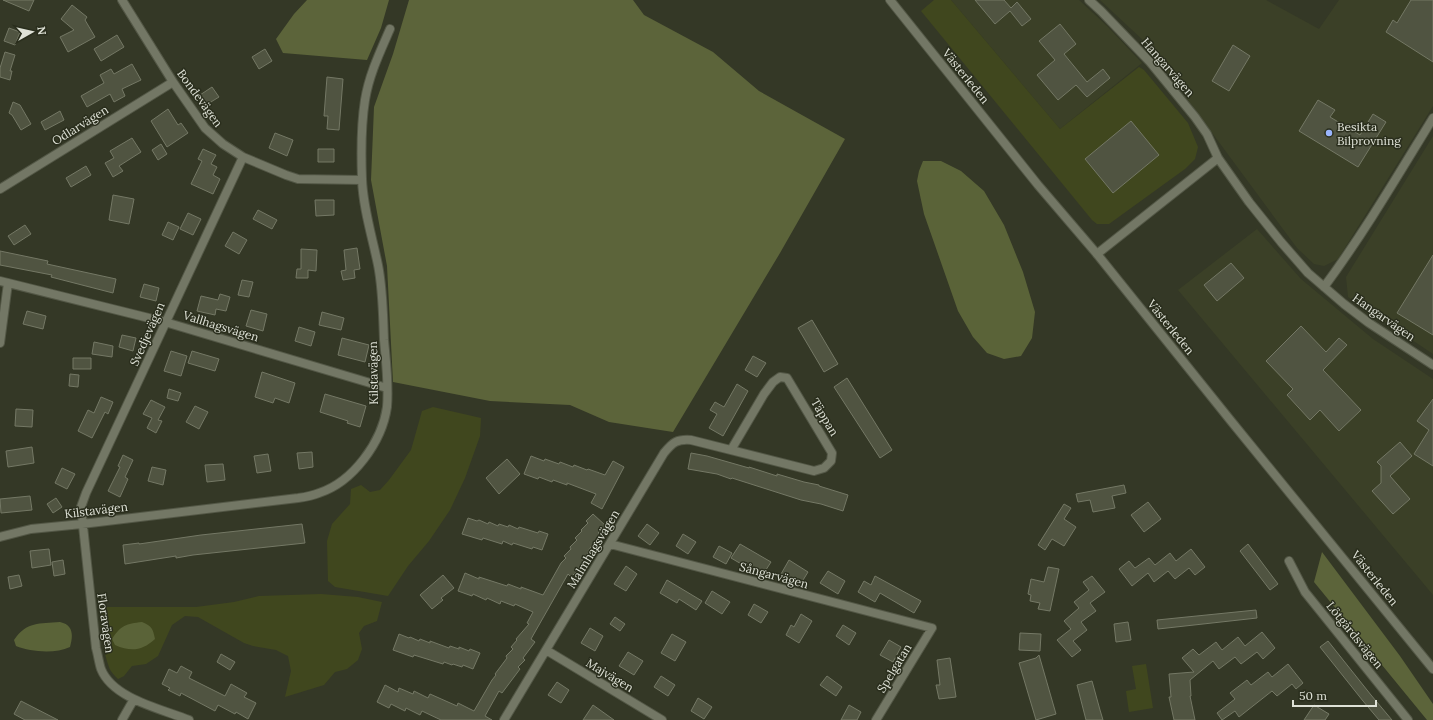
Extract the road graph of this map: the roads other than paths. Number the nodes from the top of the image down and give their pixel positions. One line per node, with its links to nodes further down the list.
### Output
1 (122, 0): 5 (street, Bondevägen)
2 (890, 0): 11 (street, Västerleden)
3 (1089, 0): 8 (street, Hangarvägen)
4 (390, 29): 9 (street, Kilstavägen)
5 (172, 82): 7 (street, Bondevägen); 10 (street, Odlarvägen)
6 (1433, 118): 13 (street)
7 (243, 157): 9 (street, Bondevägen); 14 (street, Svedjevägen)
8 (1218, 158): 11 (street); 13 (street, Hangarvägen)
9 (362, 180): 17 (street, Kilstavägen)
10 (0, 189)
11 (1098, 254): 25 (street, Västerleden)
12 (4, 282): 14 (street, Vallhagsvägen); 15 (street)
13 (1324, 286): 16 (street, Hangarvägen)
14 (165, 322): 17 (street, Vallhagsvägen); 19 (street, Svedjevägen)
15 (0, 343)
16 (1433, 365)
17 (387, 388): 19 (street, Kilstavägen)
18 (731, 450): 18 (street, Täppan); 21 (street, Malmhagsvägen)
19 (82, 524): 20 (street, Kilstavägen); 26 (street, Floravägen)
20 (0, 537)
21 (610, 544): 23 (street, Sångarvägen); 24 (street, Malmhagsvägen)
22 (1289, 561): 32 (street, Lötgårdsvägen)
23 (932, 628): 31 (street, Spelgatan)
24 (546, 650): 29 (street, Malmhagsvägen); 30 (street, Majvägen)
25 (1433, 669)
26 (134, 699): 27 (street); 28 (street, Floravägen)
27 (122, 720)
28 (189, 720)
29 (504, 720)
30 (662, 720)
31 (876, 720)
32 (1408, 720)

